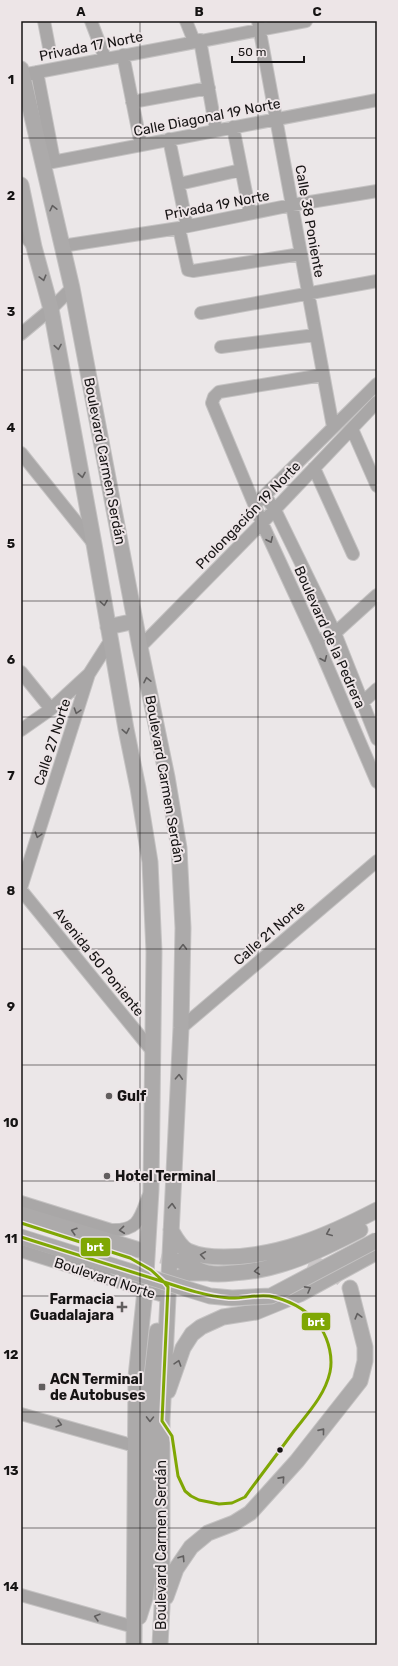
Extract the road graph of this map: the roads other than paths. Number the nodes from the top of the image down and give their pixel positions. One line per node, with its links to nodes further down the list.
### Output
1 (44, 21): 7 (street)
2 (91, 21): 9 (street)
3 (186, 21): 6 (street)
4 (306, 21): 5 (street, Privada 17 Norte)
5 (259, 25): 6 (street, Privada 17 Norte); 14 (street, Calle 38 Poniente)
6 (197, 41): 8 (street, Privada 17 Norte); 11 (street)
7 (49, 47)
8 (122, 55): 9 (street, Privada 17 Norte); 13 (street)
9 (105, 58): 10 (street, Privada 17 Norte)
10 (27, 72): 19 (main road, Boulevard Carmen Serdán)
11 (209, 88): 13 (street); 16 (street)
12 (377, 100): 14 (street, Calle Diagonal 19 Norte)
13 (132, 102): 18 (street)
14 (276, 119): 15 (street, Calle Diagonal 19 Norte); 24 (street, Calle 38 Poniente)
15 (233, 127): 16 (street, Calle Diagonal 19 Norte); 20 (street)
16 (216, 130): 17 (street, Calle Diagonal 19 Norte)
17 (169, 139): 18 (street, Calle Diagonal 19 Norte); 21 (street)
18 (141, 145): 19 (street, Calle Diagonal 19 Norte)
19 (48, 163): 28 (main road, Boulevard Carmen Serdán, one-way to 19)
20 (241, 170): 21 (street); 25 (street)
21 (178, 184): 26 (street)
22 (21, 185): 29 (main road, Boulevard Carmen Serdán)
23 (377, 191): 24 (street, Privada 19 Norte)
24 (292, 205): 25 (street, Privada 19 Norte); 30 (street, Calle 38 Poniente)
25 (250, 213): 26 (street, Privada 19 Norte)
26 (183, 227): 28 (street, Privada 19 Norte); 30 (street)
27 (21, 231): 29 (street)
28 (62, 246): 32 (main road, Boulevard Carmen Serdán)
29 (34, 247): 34 (main road, Boulevard Carmen Serdán, one-way to 34)
30 (301, 254): 33 (street, Calle 38 Poniente)
31 (377, 281): 33 (street)
32 (72, 288): 34 (street); 54 (main road, Boulevard Carmen Serdán)
33 (308, 294): 35 (street); 37 (street, Calle 38 Poniente)
34 (51, 309): 36 (street); 51 (main road, Boulevard Carmen Serdán, one-way to 51)
35 (201, 313)
36 (21, 334)
37 (316, 335): 38 (street); 39 (street, Calle 38 Poniente)
38 (221, 347)
39 (323, 375): 42 (street, Calle 38 Poniente); 48 (street, Boulevard de la Pedrera)
40 (377, 384): 42 (street, Prolongación 19 Norte)
41 (377, 402): 43 (street, Prolongación 19 Norte)
42 (333, 426): 47 (street, Prolongación 19 Norte)
43 (352, 429): 45 (street, Prolongación 19 Norte); 46 (street)
44 (21, 453): 51 (street)
45 (314, 468): 49 (street, Prolongación 19 Norte); 52 (street)
46 (377, 486)
47 (265, 496): 48 (street, Prolongación 19 Norte); 49 (street, Boulevard de la Pedrera)
48 (254, 505): 50 (street, Boulevard de la Pedrera)
49 (275, 510): 50 (street, Prolongación 19 Norte); 55 (street, Boulevard de la Pedrera)
50 (262, 523): 57 (street, Boulevard de la Pedrera, one-way to 57); 58 (street, Prolongación 19 Norte)
51 (94, 544): 56 (main road, Boulevard Carmen Serdán, one-way to 56)
52 (353, 554)
53 (377, 595): 55 (street)
54 (135, 621): 56 (main road); 58 (main road, Boulevard Carmen Serdán)
55 (335, 633): 57 (street); 62 (street, Boulevard de la Pedrera)
56 (109, 634): 60 (street); 70 (main road, Boulevard Carmen Serdán, one-way to 70)
57 (316, 642): 66 (street, Boulevard de la Pedrera, one-way to 66)
58 (140, 647): 69 (main road, Boulevard Carmen Serdán, one-way to 58)
59 (21, 672): 63 (street)
60 (89, 674): 63 (street); 68 (street, Calle 27 Norte, one-way to 68)
61 (377, 689): 62 (street)
62 (362, 703): 65 (street, Boulevard de la Pedrera)
63 (51, 709): 64 (street)
64 (21, 730)
65 (377, 739)
66 (377, 782)
67 (377, 861): 69 (street, Calle 21 Norte)
68 (21, 889): 70 (street, Avenida 50 Poniente)
69 (182, 1028): 76 (main road, Boulevard Carmen Serdán, one-way to 69)
70 (153, 1052): 71 (main road, Boulevard Carmen Serdán)
71 (151, 1190): 72 (street, one-way to 72); 88 (main road, Boulevard Carmen Serdán)
72 (21, 1202)
73 (377, 1210): 76 (main road, one-way to 76)
74 (21, 1214): 79 (main road, one-way to 74)
75 (377, 1221): 83 (main road)
76 (171, 1230): 89 (main road, Boulevard Carmen Serdán)
77 (21, 1237): 78 (main road, Boulevard Norte, bridge)
78 (377, 1240)
79 (139, 1250)
80 (21, 1251): 88 (street, Boulevard Norte)
81 (377, 1252): 91 (main road, one-way to 81)
82 (180, 1261): 85 (main road)
83 (294, 1261): 84 (main road); 85 (main road, one-way to 85)
84 (310, 1262)
85 (208, 1273): 86 (main road)
86 (178, 1278)
87 (350, 1288): 95 (main road, one-way to 87)
88 (146, 1291): 89 (street, Boulevard Norte); 93 (main road, Boulevard Carmen Serdán)
89 (167, 1297): 91 (main road, Boulevard Carmen Serdán)
90 (160, 1310): 96 (main road, one-way to 96)
91 (164, 1400): 95 (main road, Boulevard Carmen Serdán)
92 (21, 1414): 93 (street, one-way to 93)
93 (135, 1446): 96 (main road, Boulevard Carmen Serdán)
94 (21, 1595): 96 (street, one-way to 94)
95 (162, 1607): 98 (main road, Boulevard Carmen Serdán)
96 (134, 1627): 97 (main road, Boulevard Carmen Serdán)
97 (134, 1645)
98 (160, 1645)

